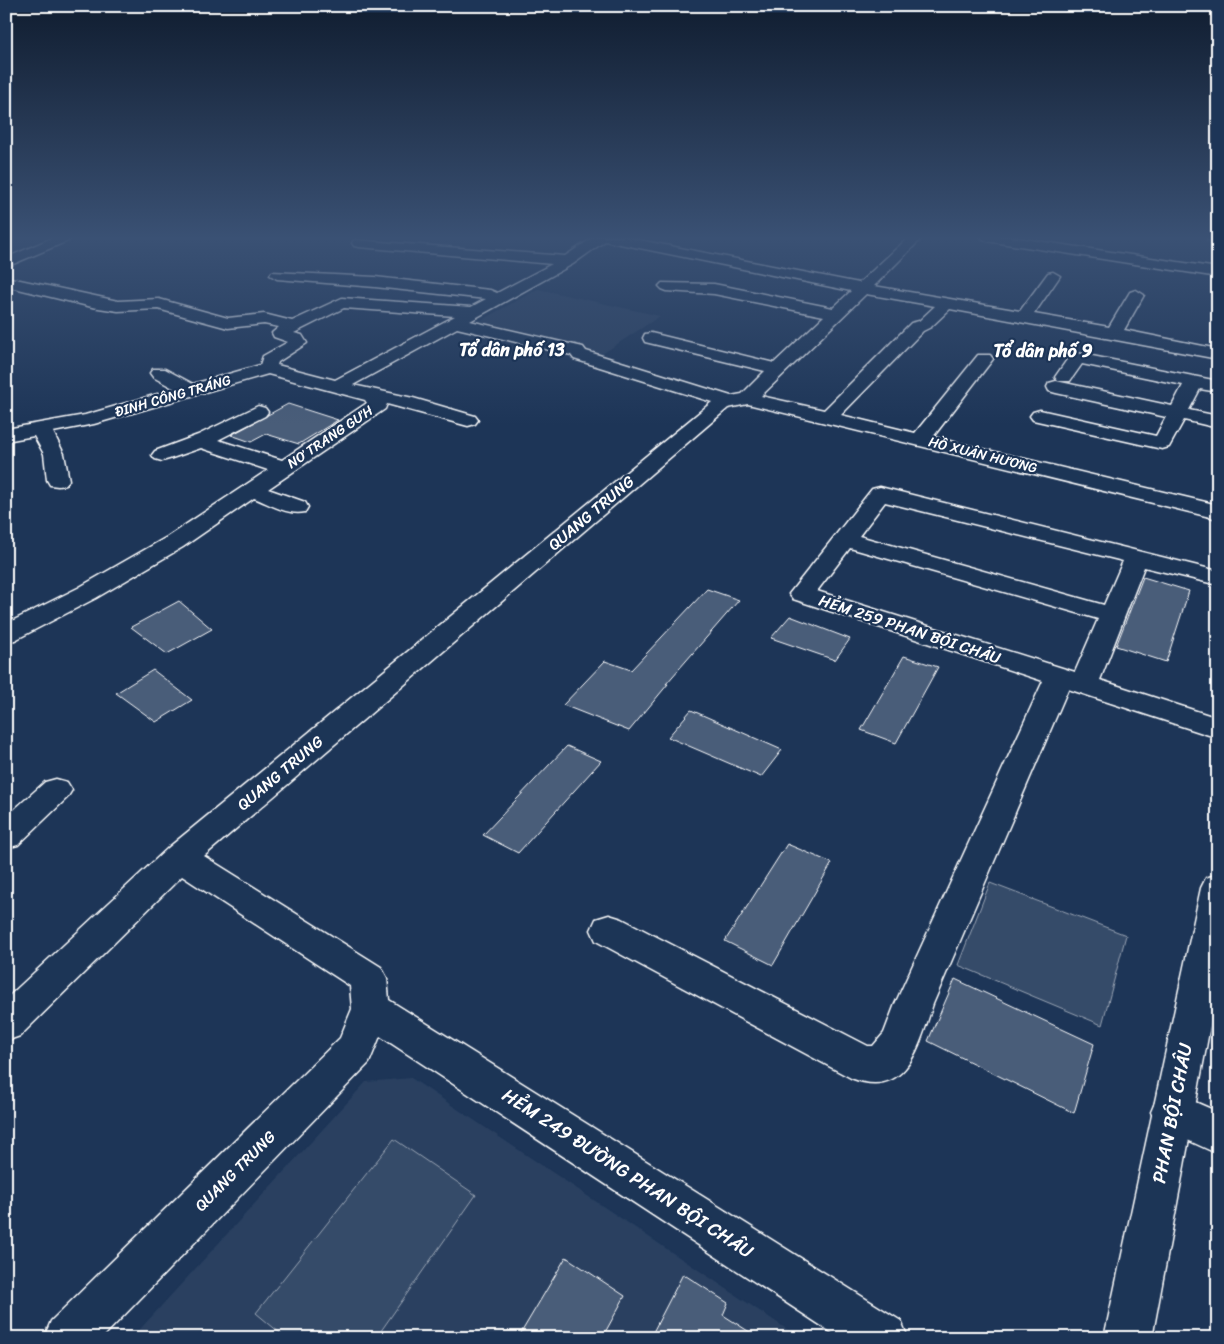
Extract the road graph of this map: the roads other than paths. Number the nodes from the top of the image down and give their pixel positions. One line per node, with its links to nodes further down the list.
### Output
1 (91, 300): 13 (street)
2 (496, 300): 9 (street)
3 (768, 300): 10 (street)
4 (848, 300): 10 (street, QUANG TRUNG)
5 (923, 300): 8 (street)
6 (1036, 300): 11 (street)
7 (1133, 300): 14 (street)
8 (946, 304): 11 (street); 30 (street)
9 (472, 312): 12 (street); 13 (street)
10 (835, 313): 19 (street, QUANG TRUNG)
11 (1024, 317): 14 (street)
12 (454, 322): 22 (street); 26 (street, HỒ XUÂN HƯƠNG)
13 (294, 326): 18 (street)
14 (1114, 333): 16 (street)
15 (651, 338): 19 (street)
16 (1218, 354)
17 (984, 359): 35 (street)
18 (268, 368): 22 (street); 24 (street, ĐINH CÔNG TRÁNG)
19 (777, 369): 26 (street, QUANG TRUNG)
20 (159, 373): 24 (street)
21 (1194, 382): 23 (street); 28 (street); 28 (street)
22 (338, 386): 25 (street, NƠ TRANG GƯH)
23 (1218, 387)
24 (191, 390): 33 (street, ĐINH CÔNG TRÁNG)
25 (372, 396): 31 (street); 38 (street, NƠ TRANG GƯH)
26 (738, 400): 30 (street, HỒ XUÂN HƯƠNG); 52 (street, QUANG TRUNG)
27 (258, 412): 36 (street)
28 (1177, 413): 29 (street); 32 (street)
29 (1040, 416)
30 (828, 417): 35 (street, HỒ XUÂN HƯƠNG)
31 (468, 420)
32 (1218, 422)
33 (41, 429): 34 (street, ĐINH CÔNG TRÁNG); 39 (street)
34 (6, 435)
35 (920, 440): 42 (street, HỒ XUÂN HƯƠNG)
36 (201, 441): 37 (street); 38 (street)
37 (162, 455)
38 (284, 468): 40 (street, NƠ TRANG GƯH)
39 (58, 480)
40 (252, 490): 41 (street); 47 (street, NƠ TRANG GƯH)
41 (297, 507)
42 (1218, 512)
43 (845, 539): 44 (street, HẺM 259 PHAN BỘI CHÂU); 46 (street); 48 (street, HẺM 259 PHAN BỘI CHÂU)
44 (1136, 558): 45 (street, HẺM 259 PHAN BỘI CHÂU); 46 (street)
45 (1218, 578)
46 (1113, 615): 48 (street)
47 (6, 634)
48 (1072, 681): 49 (street, HẺM 259 PHAN BỘI CHÂU); 54 (street)
49 (1218, 728)
50 (56, 790): 51 (street)
51 (6, 836)
52 (180, 857): 55 (street, QUANG TRUNG); 56 (street)
53 (1218, 888): 57 (street, PHAN BỘI CHÂU)
54 (608, 930)
55 (371, 1009): 59 (street, QUANG TRUNG); 60 (street, HẺM 249 ĐƯỜNG PHAN BỘI CHÂU)
56 (6, 1024)
57 (1172, 1112): 58 (street); 61 (street, PHAN BỘI CHÂU)
58 (1218, 1132)
59 (68, 1338)
60 (884, 1338)
61 (1128, 1338)

